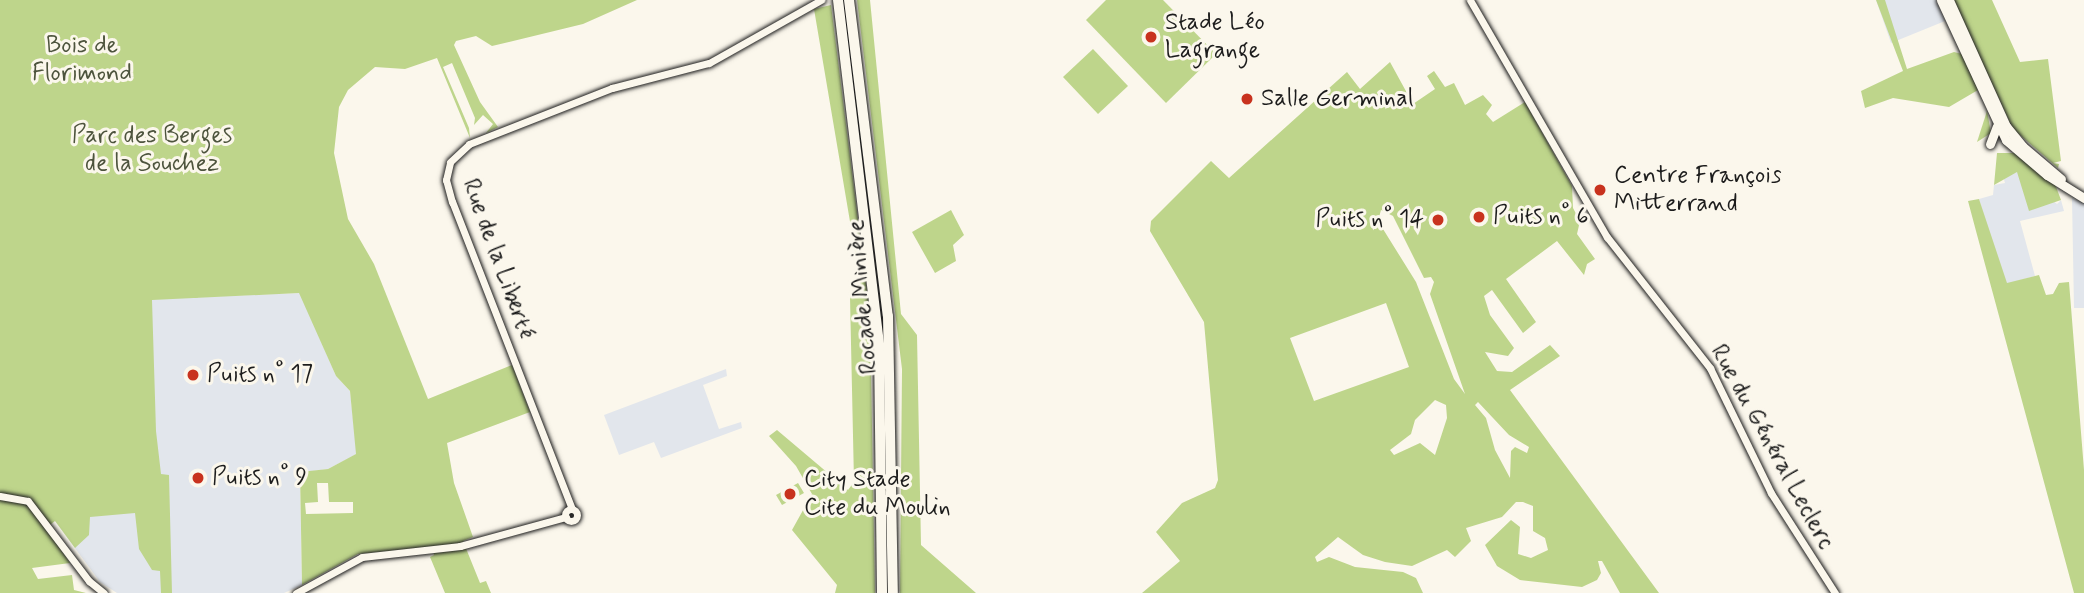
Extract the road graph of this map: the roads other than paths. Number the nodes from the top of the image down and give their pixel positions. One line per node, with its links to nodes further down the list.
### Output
1 (821, 0): 12 (street, Rue de la Liberté)
2 (1470, 0): 15 (street, Rue du Général Leclerc)
3 (1941, 0): 6 (main road)
4 (1949, 0): 8 (main road)
5 (844, 3): 13 (highway, Rocade Minière); 14 (highway, Rocade Minière)
6 (1997, 126): 7 (main road); 9 (main road)
7 (1990, 144)
8 (2084, 192)
9 (2084, 198)
10 (0, 496): 11 (street)
11 (104, 593)
12 (296, 593)
13 (882, 593)
14 (893, 593)
15 (1835, 593)

